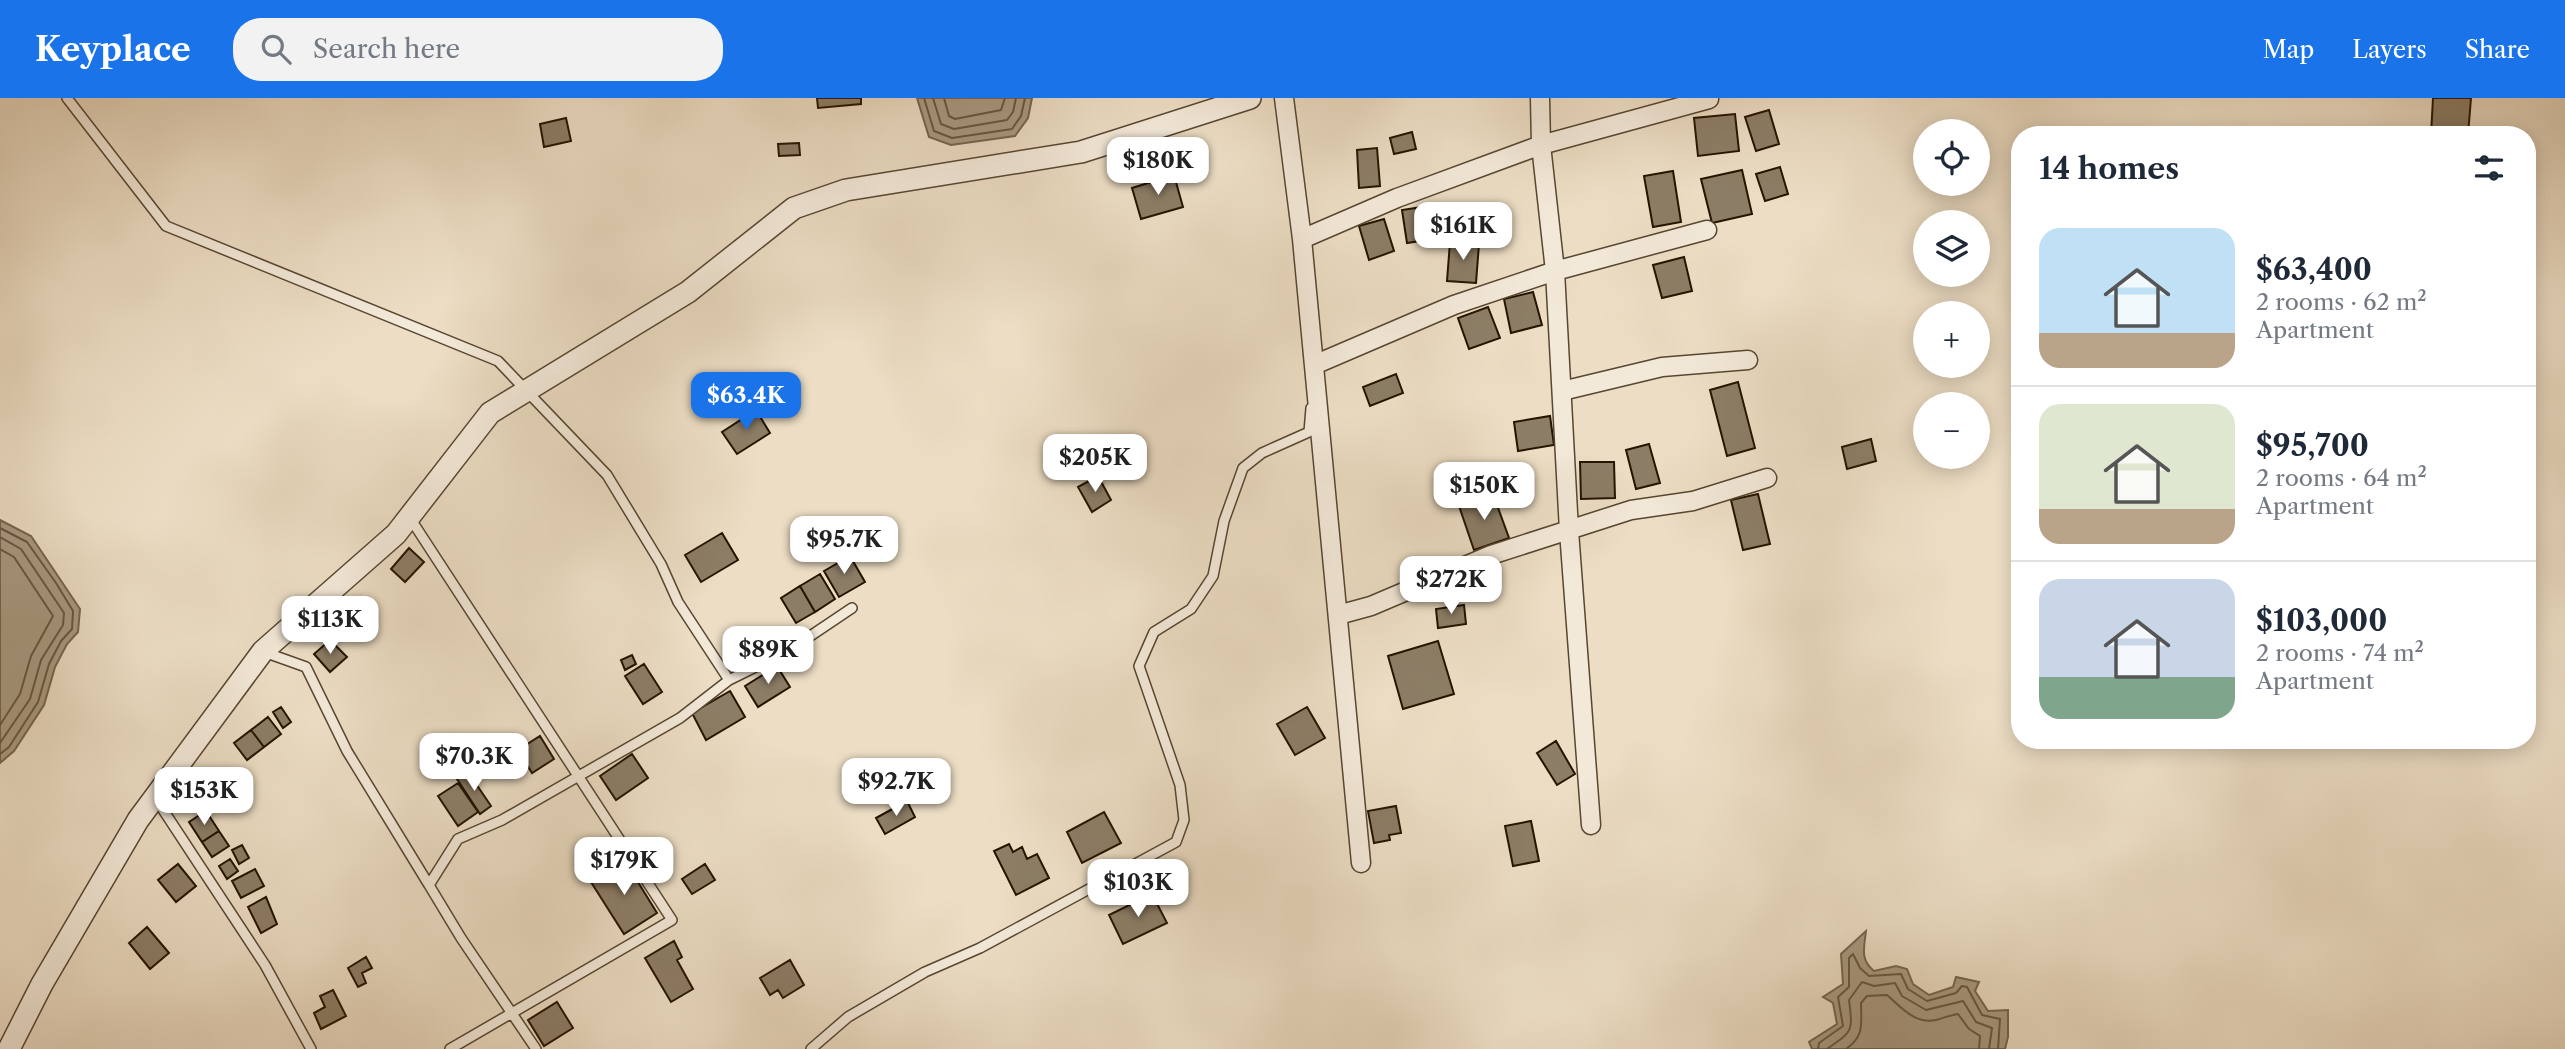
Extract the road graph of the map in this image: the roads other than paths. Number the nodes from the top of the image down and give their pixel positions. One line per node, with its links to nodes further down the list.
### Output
1 (67, 98): 12 (lane)
2 (1250, 98): 12 (street)
3 (1284, 98): 8 (street)
4 (1540, 98): 6 (street)
5 (1709, 99): 6 (street)
6 (1541, 145): 8 (street); 9 (street)
7 (1707, 230): 9 (street)
8 (1302, 239): 11 (street)
9 (1555, 271): 11 (street); 13 (street)
10 (1748, 360): 13 (street)
11 (1314, 365): 18 (street); 31 (lane)
12 (527, 390): 15 (street); 20 (lane)
13 (1562, 391): 16 (street)
14 (1768, 478): 16 (street)
15 (409, 517): 19 (street); 21 (lane)
16 (1569, 531): 18 (street); 23 (street)
17 (852, 608): 20 (lane)
18 (1338, 615): 24 (street)
19 (263, 651): 22 (street); 25 (lane)
20 (729, 680): 21 (lane)
21 (579, 775): 25 (lane); 26 (lane)
22 (155, 797): 27 (street); 28 (lane)
23 (1591, 825)
24 (1361, 863)
25 (429, 885): 26 (lane)
26 (511, 1013): 29 (lane); 30 (lane)
27 (9, 1049)
28 (311, 1049)
29 (450, 1049)
30 (537, 1049)
31 (811, 1049)

